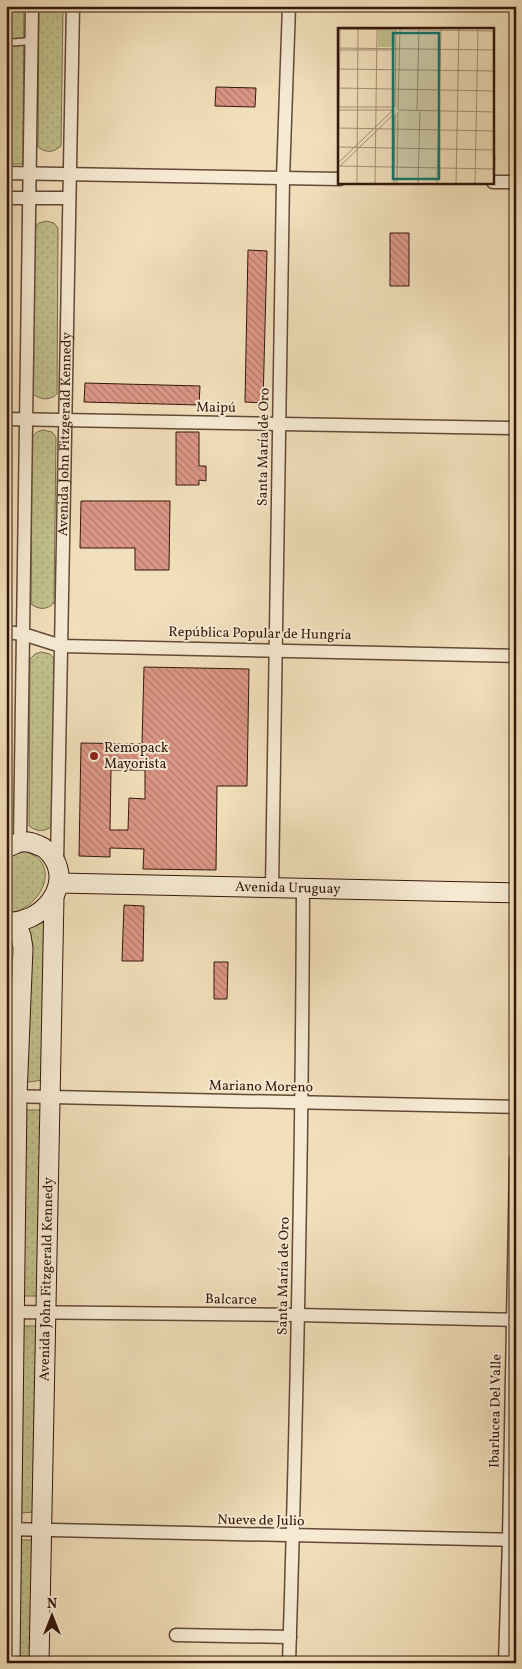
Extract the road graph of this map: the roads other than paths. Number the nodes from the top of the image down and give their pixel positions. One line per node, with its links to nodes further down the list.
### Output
1 (32, 6): 4 (street)
2 (73, 6): 8 (street, Avenida John Fitzgerald Kennedy)
3 (289, 6): 9 (street, Santa María de Oro)
4 (31, 41): 5 (lane); 7 (street)
5 (6, 43)
6 (6, 173): 7 (street)
7 (29, 173): 8 (street); 14 (street)
8 (69, 174): 9 (street); 15 (street, Avenida John Fitzgerald Kennedy)
9 (283, 178): 10 (street); 19 (street, Santa María de Oro)
10 (338, 179)
11 (494, 182): 12 (street)
12 (516, 182)
13 (6, 198): 14 (street)
14 (29, 198): 15 (street); 17 (street)
15 (69, 198): 18 (street, Avenida John Fitzgerald Kennedy)
16 (6, 420): 17 (street, Maipú)
17 (26, 420): 18 (street, Maipú); 22 (street)
18 (65, 420): 19 (street, Maipú); 23 (street, Avenida John Fitzgerald Kennedy)
19 (280, 424): 20 (street, Maipú); 24 (street, Santa María de Oro)
20 (516, 428)
21 (6, 632): 22 (street, República Popular de Hungría)
22 (23, 634): 23 (street, República Popular de Hungría); 26 (street)
23 (61, 646): 24 (street, República Popular de Hungría); 27 (street, Avenida John Fitzgerald Kennedy)
24 (275, 649): 25 (street, República Popular de Hungría); 28 (street, Santa María de Oro)
25 (516, 656)
26 (13, 845): 27 (street)
27 (57, 863): 30 (street, Avenida John Fitzgerald Kennedy)
28 (272, 888): 29 (street, Avenida Uruguay); 30 (street, Avenida Uruguay)
29 (303, 889): 31 (street, Avenida Uruguay); 35 (street, Santa María de Oro)
30 (56, 890): 32 (street); 34 (street, Avenida John Fitzgerald Kennedy)
31 (516, 893)
32 (11, 923): 33 (street)
33 (12, 1096): 34 (street, Mariano Moreno); 38 (street)
34 (50, 1097): 35 (street, Mariano Moreno); 39 (street, Avenida John Fitzgerald Kennedy)
35 (302, 1103): 36 (street, Mariano Moreno); 40 (street, Santa María de Oro)
36 (516, 1107)
37 (516, 1160): 41 (street, Ibarlucea Del Valle)
38 (11, 1312): 39 (street, Balcarce); 42 (street)
39 (46, 1312): 40 (street, Balcarce); 43 (street, Avenida John Fitzgerald Kennedy)
40 (298, 1316): 41 (street, Balcarce); 44 (street, Santa María de Oro)
41 (514, 1320): 45 (street, Ibarlucea Del Valle)
42 (9, 1530): 43 (street, Nueve de Julio); 48 (street)
43 (42, 1530): 44 (street, Nueve de Julio); 49 (street, Avenida John Fitzgerald Kennedy)
44 (293, 1537): 45 (street, Nueve de Julio); 47 (street, Santa María de Oro)
45 (512, 1540): 51 (street, Ibarlucea Del Valle)
46 (176, 1635): 47 (street)
47 (290, 1637): 50 (street, Santa María de Oro)
48 (10, 1663)
49 (40, 1663)
50 (289, 1663)
51 (505, 1663)

